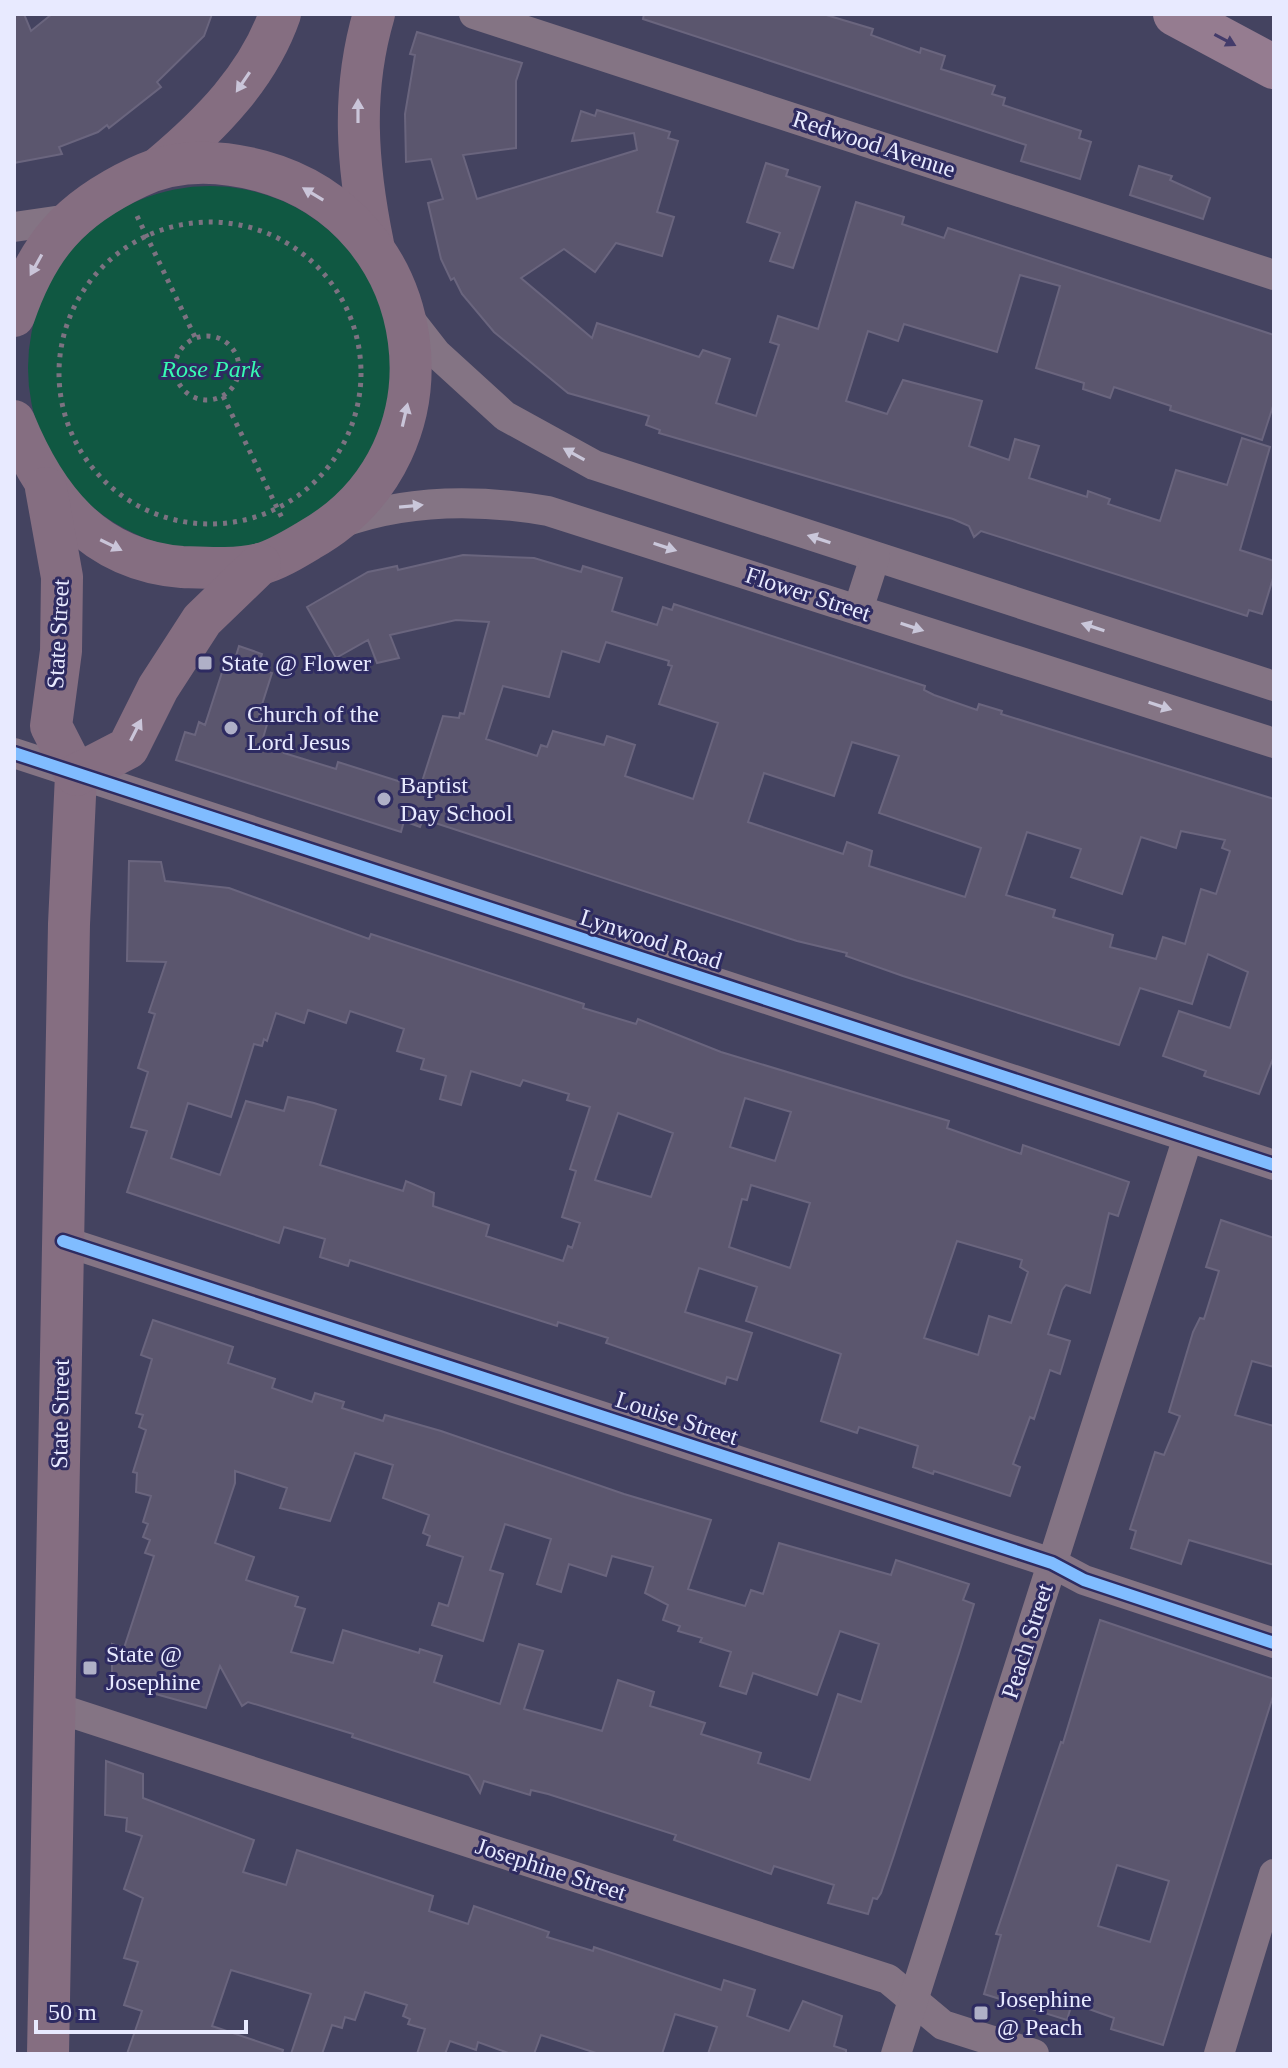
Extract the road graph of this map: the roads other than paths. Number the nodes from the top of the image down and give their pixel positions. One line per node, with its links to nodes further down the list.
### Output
1 (280, 14): 6 (main road, one-way to 6)
2 (374, 14): 9 (main road, one-way to 2)
3 (474, 14): 10 (street, Redwood Avenue)
4 (1175, 14): 5 (highway, one-way to 5)
5 (1274, 67)
6 (160, 167): 7 (main road); 9 (main road, one-way to 6)
7 (69, 219): 8 (street); 12 (main road, one-way to 12)
8 (14, 227)
9 (373, 244): 11 (main road)
10 (1274, 275)
11 (404, 311): 15 (main road, one-way to 11); 16 (street, one-way to 11)
12 (14, 316)
13 (14, 421): 14 (main road)
14 (46, 488): 17 (main road, one-way to 17); 22 (main road, State Street)
15 (336, 525): 17 (main road); 18 (street, Flower Street, one-way to 18)
16 (875, 557): 18 (street); 19 (street, one-way to 16)
17 (260, 564): 22 (main road, one-way to 17)
18 (858, 610): 20 (street, Flower Street, one-way to 20)
19 (1274, 686)
20 (1274, 743)
21 (14, 753): 22 (street, Lynwood Road)
22 (76, 775): 23 (street, Lynwood Road); 25 (main road, State Street)
23 (1188, 1137): 24 (street, Lynwood Road); 26 (street, Peach Street)
24 (1272, 1158)
25 (63, 1241): 26 (street, Louise Street); 28 (main road, State Street)
26 (1052, 1563): 27 (street, Louise Street); 30 (street, Peach Street)
27 (1274, 1643)
28 (54, 1707): 30 (street, Josephine Street); 31 (main road, State Street)
29 (1274, 1874): 34 (street)
30 (913, 2001): 32 (street, Peach Street); 33 (street, Josephine Street)
31 (48, 2054)
32 (896, 2054)
33 (1034, 2054)
34 (1219, 2054)

